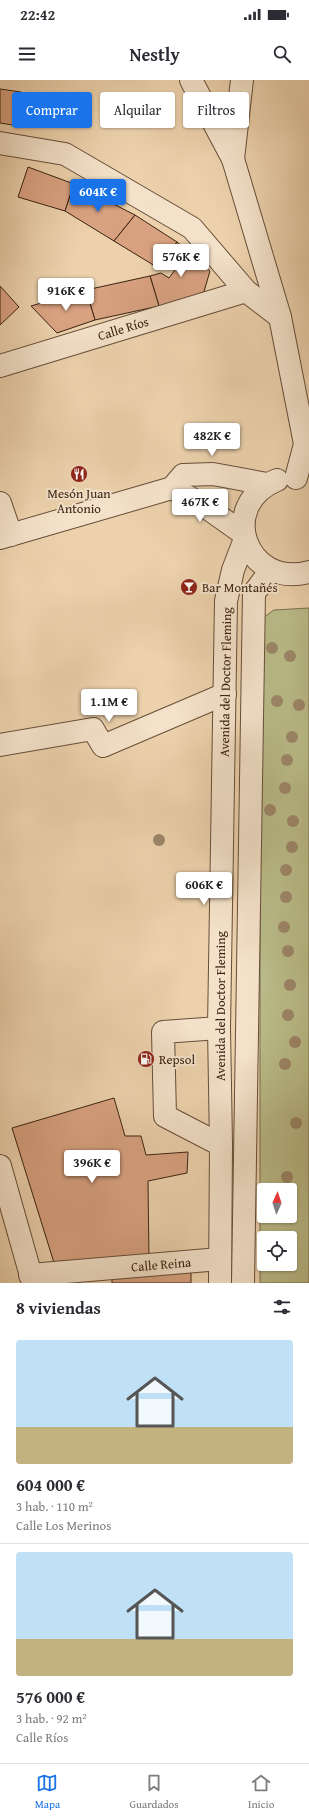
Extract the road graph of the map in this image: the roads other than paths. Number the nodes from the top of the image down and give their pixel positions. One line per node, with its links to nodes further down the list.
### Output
1 (191, 80): 4 (street)
2 (242, 80): 4 (street)
3 (0, 143): 5 (street)
4 (233, 159): 6 (street)
5 (246, 290): 6 (street); 7 (street, Calle Ríos)
6 (280, 317): 8 (street)
7 (0, 366)
8 (304, 420): 9 (street)
9 (306, 480): 10 (street)
10 (267, 484): 11 (street); 14 (street, Avenida del Doctor Fleming)
11 (172, 488): 13 (street); 14 (street)
12 (0, 503): 13 (street)
13 (6, 536)
14 (244, 537): 15 (street); 17 (street, Avenida del Doctor Fleming)
15 (271, 570): 16 (street); 25 (street, Avenida del Doctor Fleming)
16 (309, 572)
17 (225, 694): 18 (street); 19 (street, Avenida del Doctor Fleming)
18 (0, 745)
19 (219, 1028): 20 (street, Avenida del Doctor Fleming); 20 (street)
20 (221, 1145): 22 (street, Avenida del Doctor Fleming)
21 (0, 1166): 23 (street)
22 (220, 1259): 23 (street, Calle Reina); 24 (street, Avenida del Doctor Fleming)
23 (32, 1281)
24 (220, 1283)
25 (243, 1283)

